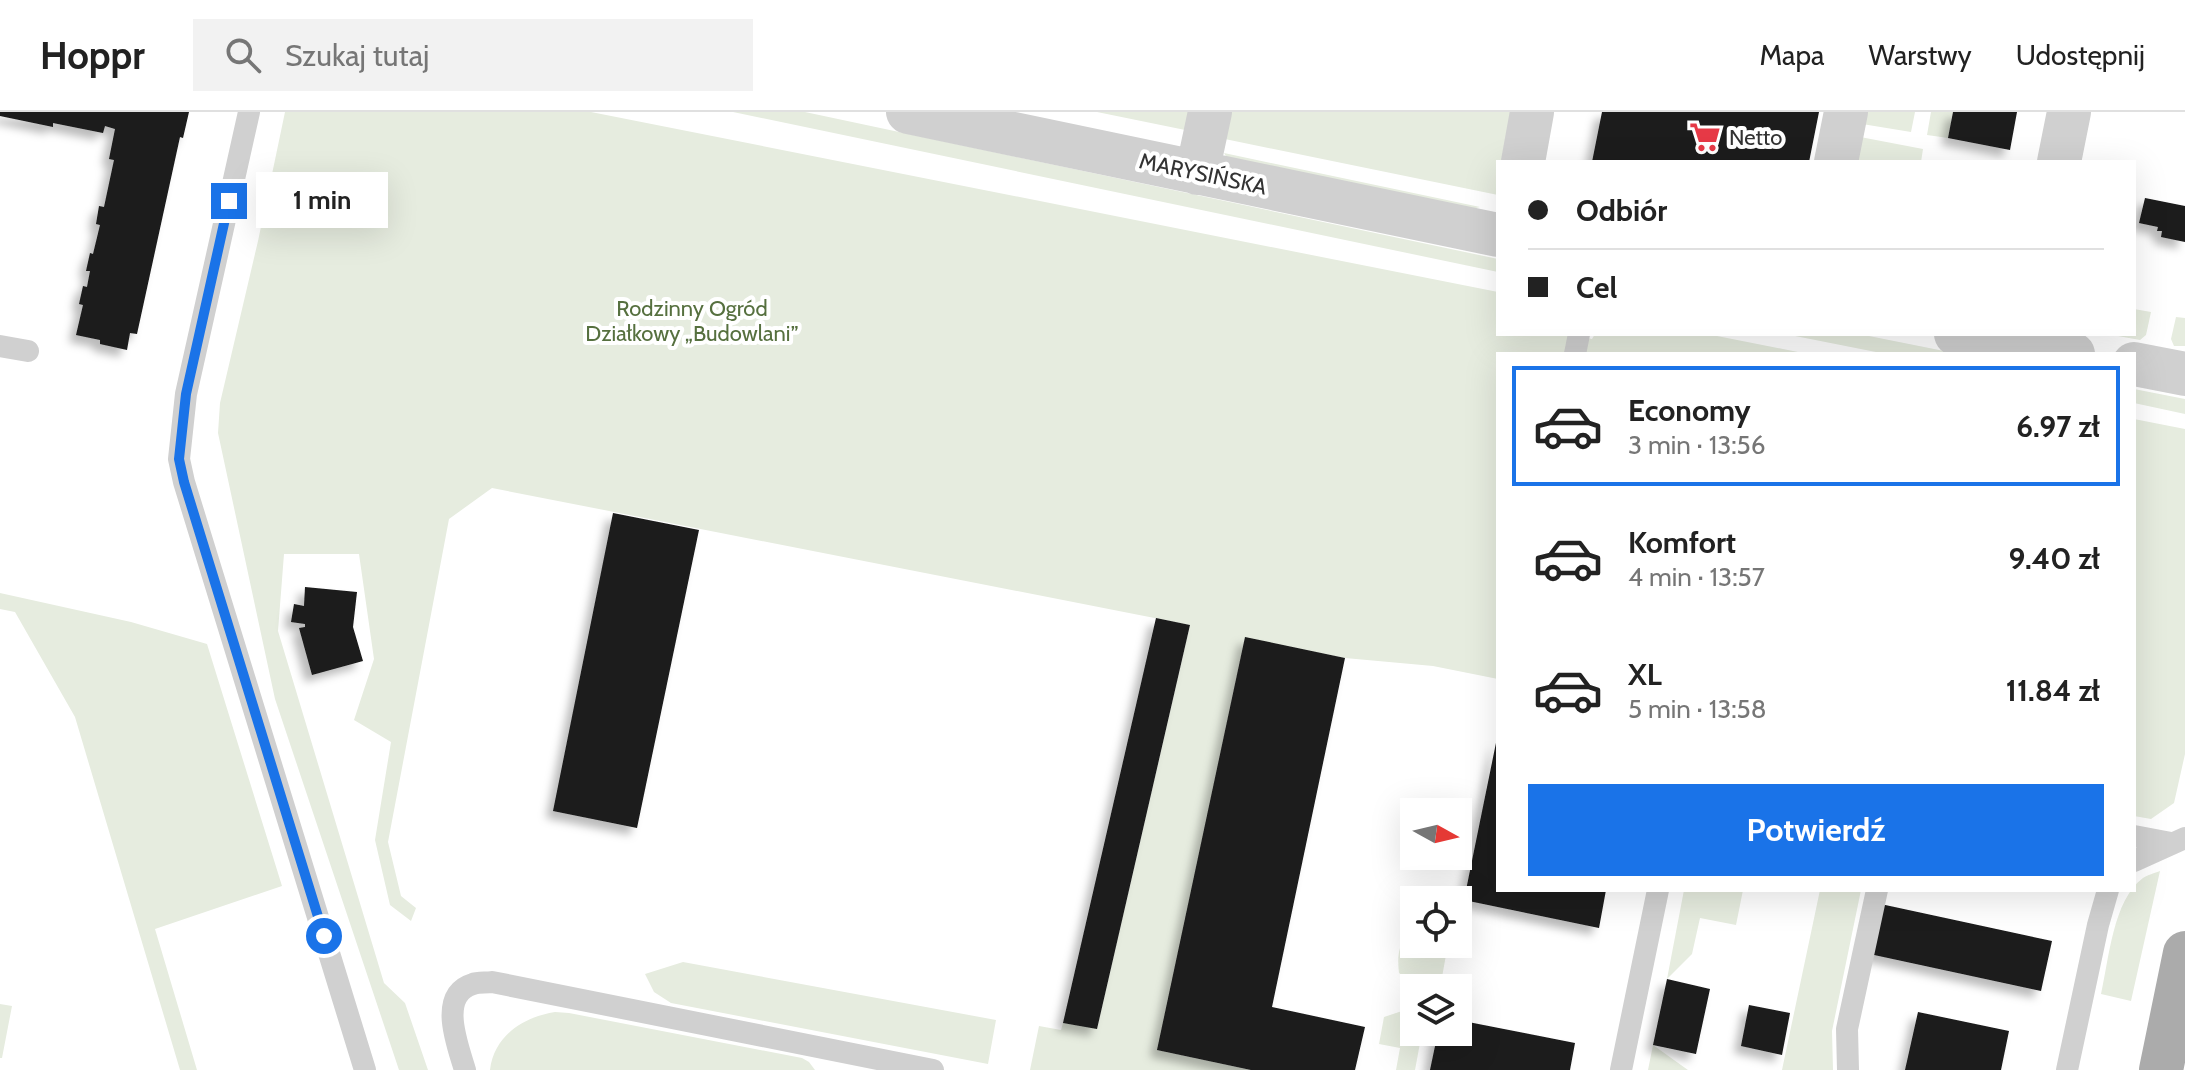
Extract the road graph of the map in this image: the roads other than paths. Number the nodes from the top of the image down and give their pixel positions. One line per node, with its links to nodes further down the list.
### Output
1 (249, 112): 25 (lane)
2 (908, 112): 10 (street, MARYSIŃSKA)
3 (1210, 112): 10 (street)
4 (1532, 112): 7 (street)
5 (1846, 112): 8 (street)
6 (2069, 112): 9 (street)
7 (1523, 160)
8 (1836, 160)
9 (2059, 160)
10 (1197, 173): 11 (street, MARYSIŃSKA)
11 (1496, 235)
12 (1979, 336): 13 (street)
13 (2025, 340): 16 (street)
14 (0, 346): 15 (lane)
15 (28, 351)
16 (2066, 352)
17 (2136, 364): 18 (street)
18 (2185, 374)
19 (2178, 840): 20 (lane)
20 (2136, 853)
21 (1658, 892): 28 (lane)
22 (1877, 892): 29 (lane)
23 (2107, 892): 30 (lane)
24 (2185, 953): 31 (main road)
25 (365, 1070)
26 (465, 1070): 27 (lane)
27 (933, 1070)
28 (1621, 1070)
29 (1848, 1070)
30 (2067, 1070)
31 (2161, 1070)

